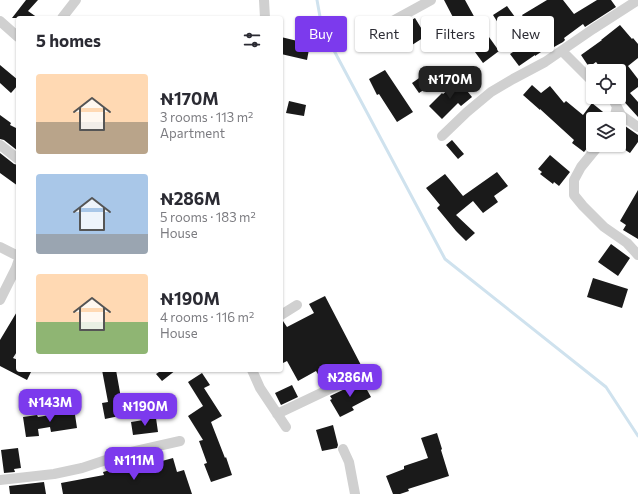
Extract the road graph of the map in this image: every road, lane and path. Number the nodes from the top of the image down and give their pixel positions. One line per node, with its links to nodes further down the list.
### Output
1 (76, 0): 5 (street)
2 (264, 0): 6 (street)
3 (431, 0): 7 (street)
4 (638, 0): 10 (street)
5 (64, 16)
6 (265, 16)
7 (402, 16)
8 (0, 21): 9 (street)
9 (16, 36)
10 (562, 51): 11 (street); 16 (street)
11 (586, 75)
12 (616, 104): 13 (street)
13 (617, 107): 14 (street); 15 (street)
14 (616, 112)
15 (638, 127)
16 (442, 136)
17 (0, 145): 19 (street)
18 (594, 152): 22 (street)
19 (16, 157)
20 (0, 247): 21 (street)
21 (16, 255)
22 (638, 255)
23 (16, 268): 24 (street)
24 (0, 300)
25 (297, 305): 26 (street)
26 (283, 314)
27 (253, 372): 29 (street)
28 (359, 375): 29 (street)
29 (277, 414): 30 (street)
30 (286, 428)
31 (180, 441): 33 (street)
32 (343, 449): 34 (street)
33 (0, 480)
34 (356, 494)

